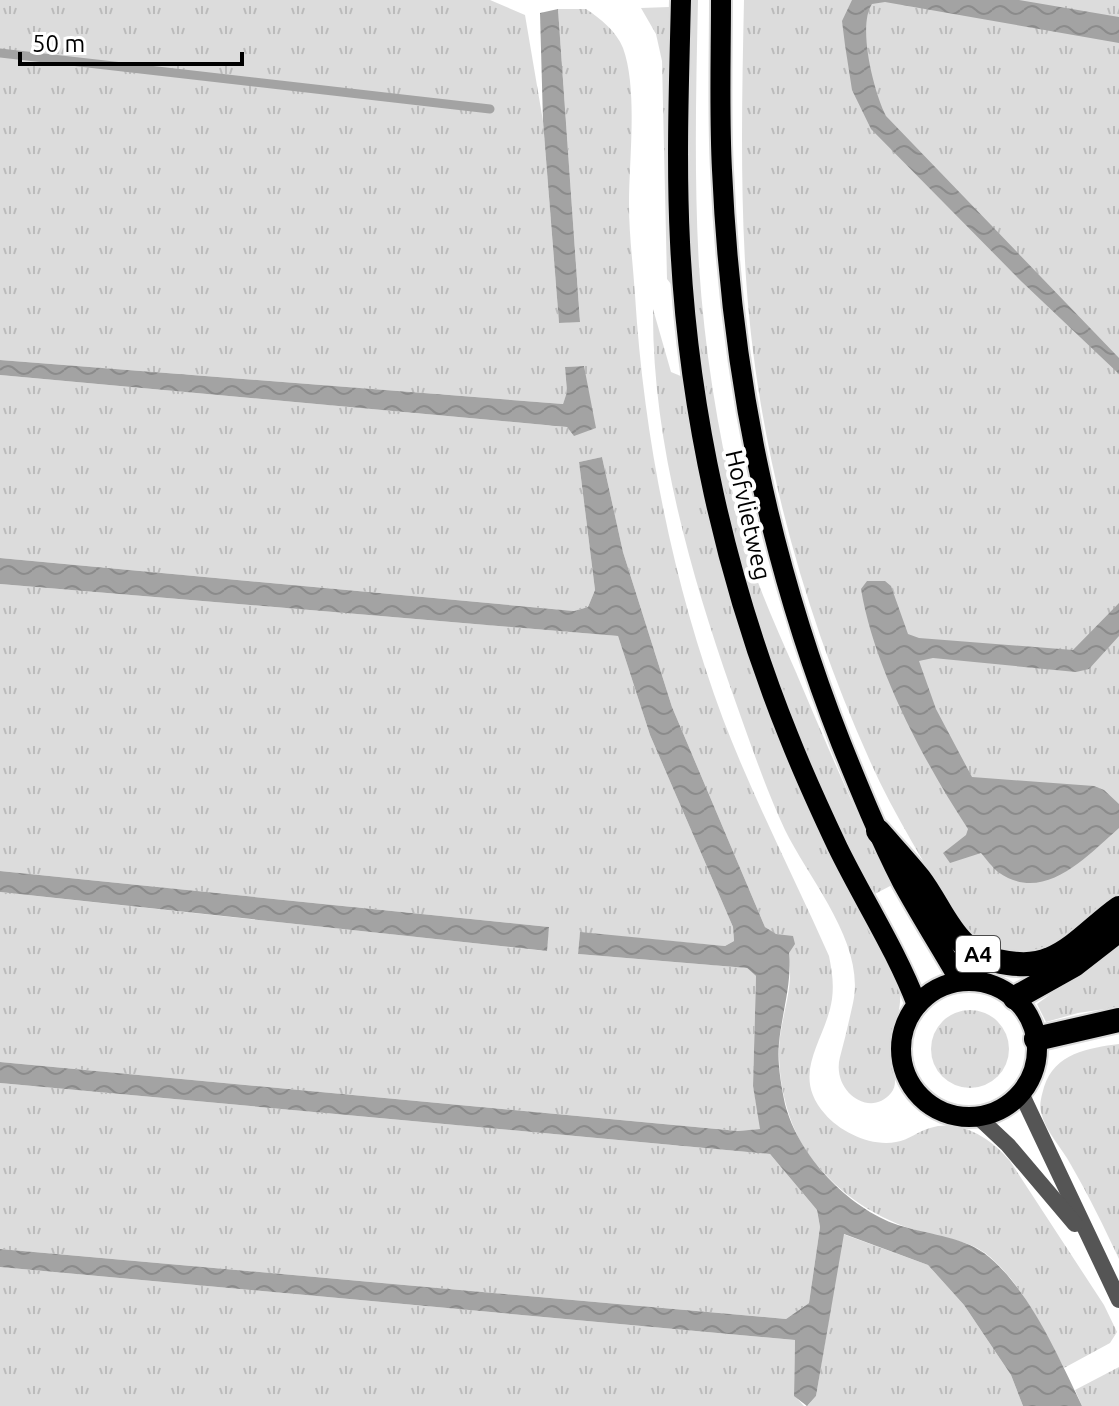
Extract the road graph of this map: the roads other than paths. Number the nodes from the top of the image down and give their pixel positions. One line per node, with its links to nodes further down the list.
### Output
1 (681, 0): 8 (main road, Hofvlietweg)
2 (721, 0): 3 (main road, Hofvlietweg)
3 (878, 831): 4 (highway, A4); 6 (main road, Hofvlietweg)
4 (1119, 908)
5 (1119, 930): 7 (highway, A4)
6 (960, 981): 7 (main road); 8 (main road)
7 (1015, 998): 10 (main road)
8 (917, 1005): 12 (main road)
9 (1119, 1020): 10 (highway)
10 (1036, 1039): 11 (main road)
11 (1021, 1093): 12 (main road); 13 (street)
12 (977, 1116): 13 (street)
13 (1089, 1241): 14 (street)
14 (1119, 1300)

